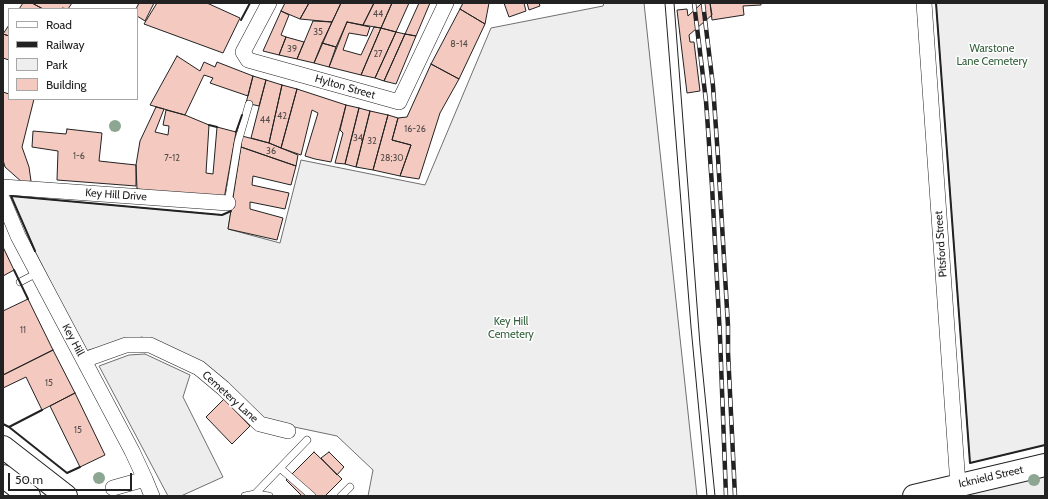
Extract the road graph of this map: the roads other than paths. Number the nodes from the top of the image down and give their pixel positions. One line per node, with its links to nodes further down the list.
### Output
1 (269, 3): 2 (street, Hylton Street)
2 (446, 3)
3 (924, 3): 18 (street, Pitsford Street)
4 (249, 104): 7 (lane)
5 (3, 187): 7 (street, Key Hill Drive)
6 (3, 200): 8 (street, Key Hill)
7 (228, 203)
8 (37, 273): 9 (lane); 10 (street, Key Hill)
9 (20, 282)
10 (84, 360): 11 (street, Cemetery Lane); 17 (street, Key Hill)
11 (288, 431)
12 (307, 440): 15 (lane)
13 (3, 447): 23 (highway)
14 (1045, 465): 18 (highway, Icknield Street)
15 (280, 468): 21 (lane); 27 (lane)
16 (3, 476): 22 (highway)
17 (145, 479): 20 (street); 24 (street, Key Hill)
18 (958, 485): 29 (highway, Icknield Street)
19 (350, 487): 28 (lane)
20 (113, 488)
21 (255, 495): 25 (lane); 26 (lane)
22 (29, 496)
23 (66, 496)
24 (152, 496)
25 (245, 496)
26 (269, 496)
27 (312, 496)
28 (341, 496)
29 (914, 496)

